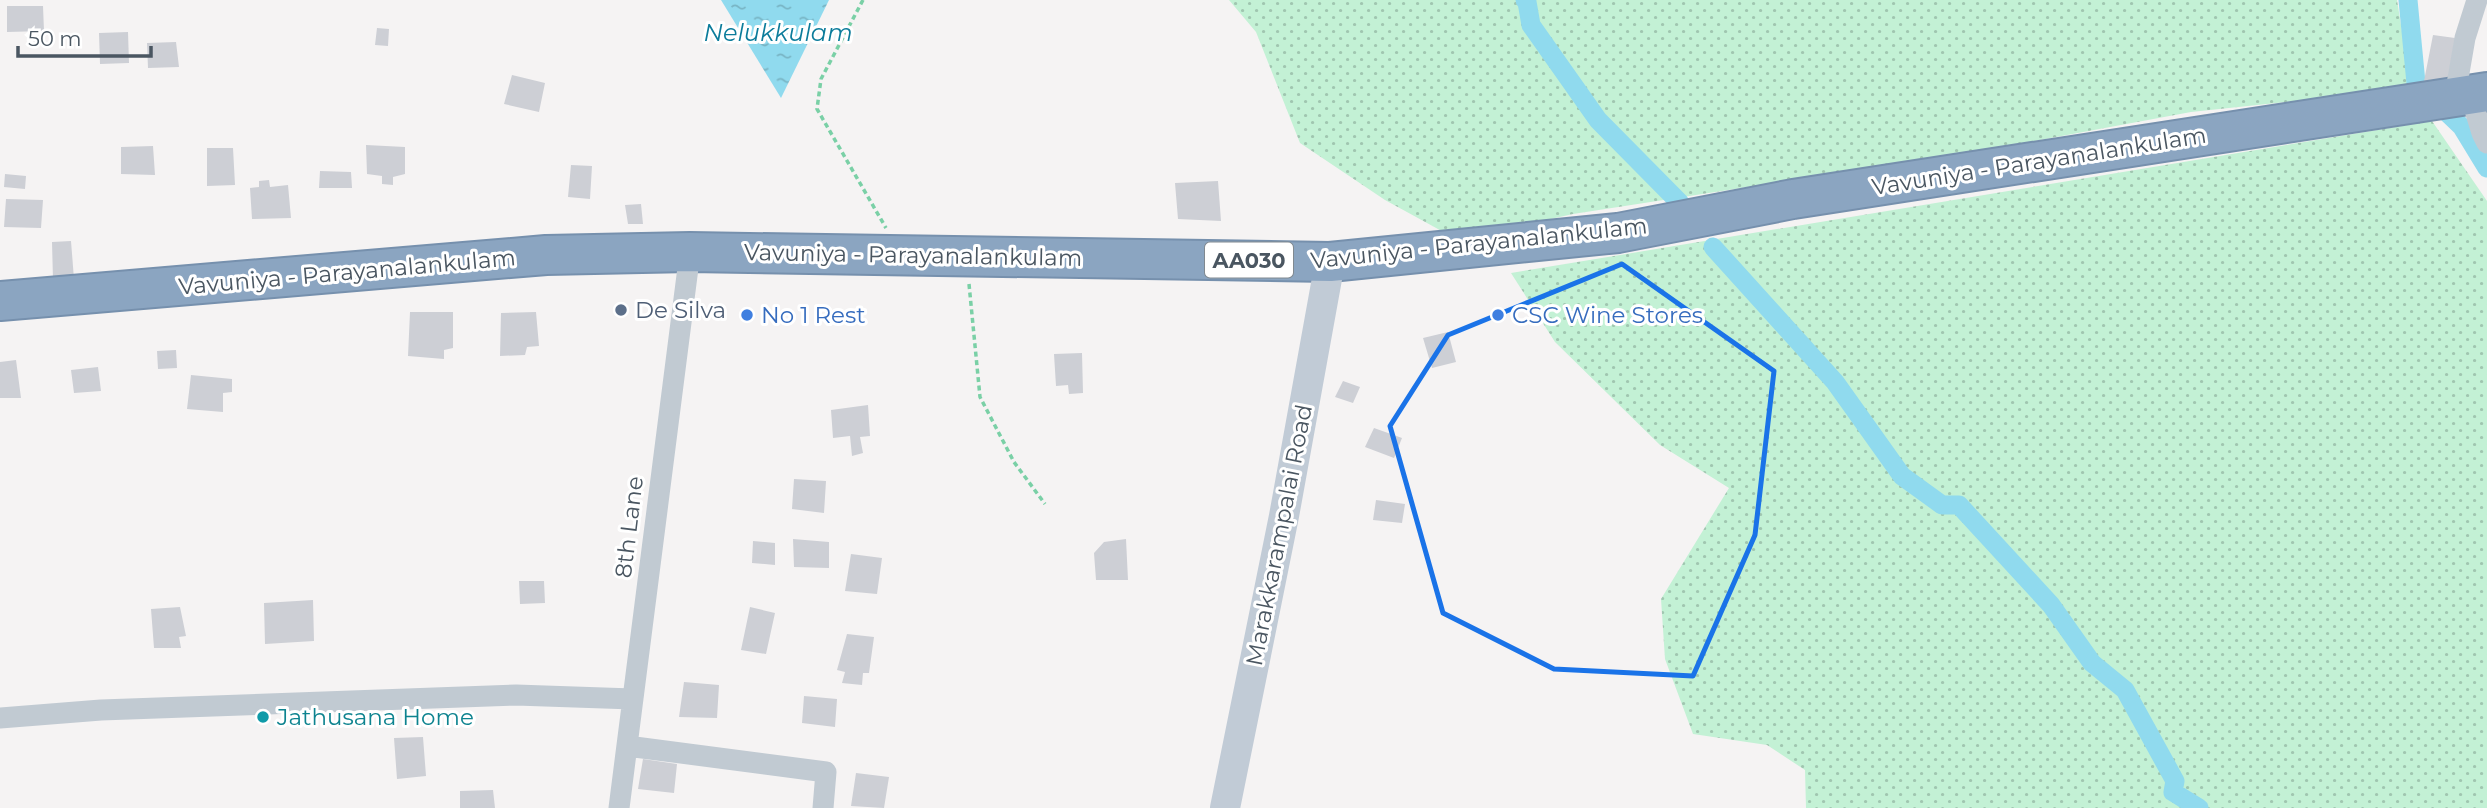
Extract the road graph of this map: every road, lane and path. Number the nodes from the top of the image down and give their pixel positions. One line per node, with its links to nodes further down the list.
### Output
1 (863, 0): 6 (path)
2 (2477, 0): 3 (street)
3 (2471, 94): 4 (street); 7 (highway, Vavuniya - Parayanalankulam / AA030)
4 (2487, 143)
5 (690, 252): 6 (highway, Vavuniya - Parayanalankulam / AA030); 9 (highway, Vavuniya - Parayanalankulam / AA030); 11 (street, 8th Lane)
6 (902, 255): 7 (highway, Vavuniya - Parayanalankulam / AA030)
7 (1330, 262): 16 (street, Marakkarampalai Road)
8 (969, 284): 10 (path)
9 (0, 301)
10 (1045, 504)
11 (633, 699): 12 (street); 13 (street, 8th Lane)
12 (0, 718)
13 (627, 746): 14 (street, 8th Lane); 15 (street)
14 (619, 808)
15 (823, 808)
16 (1225, 808)

